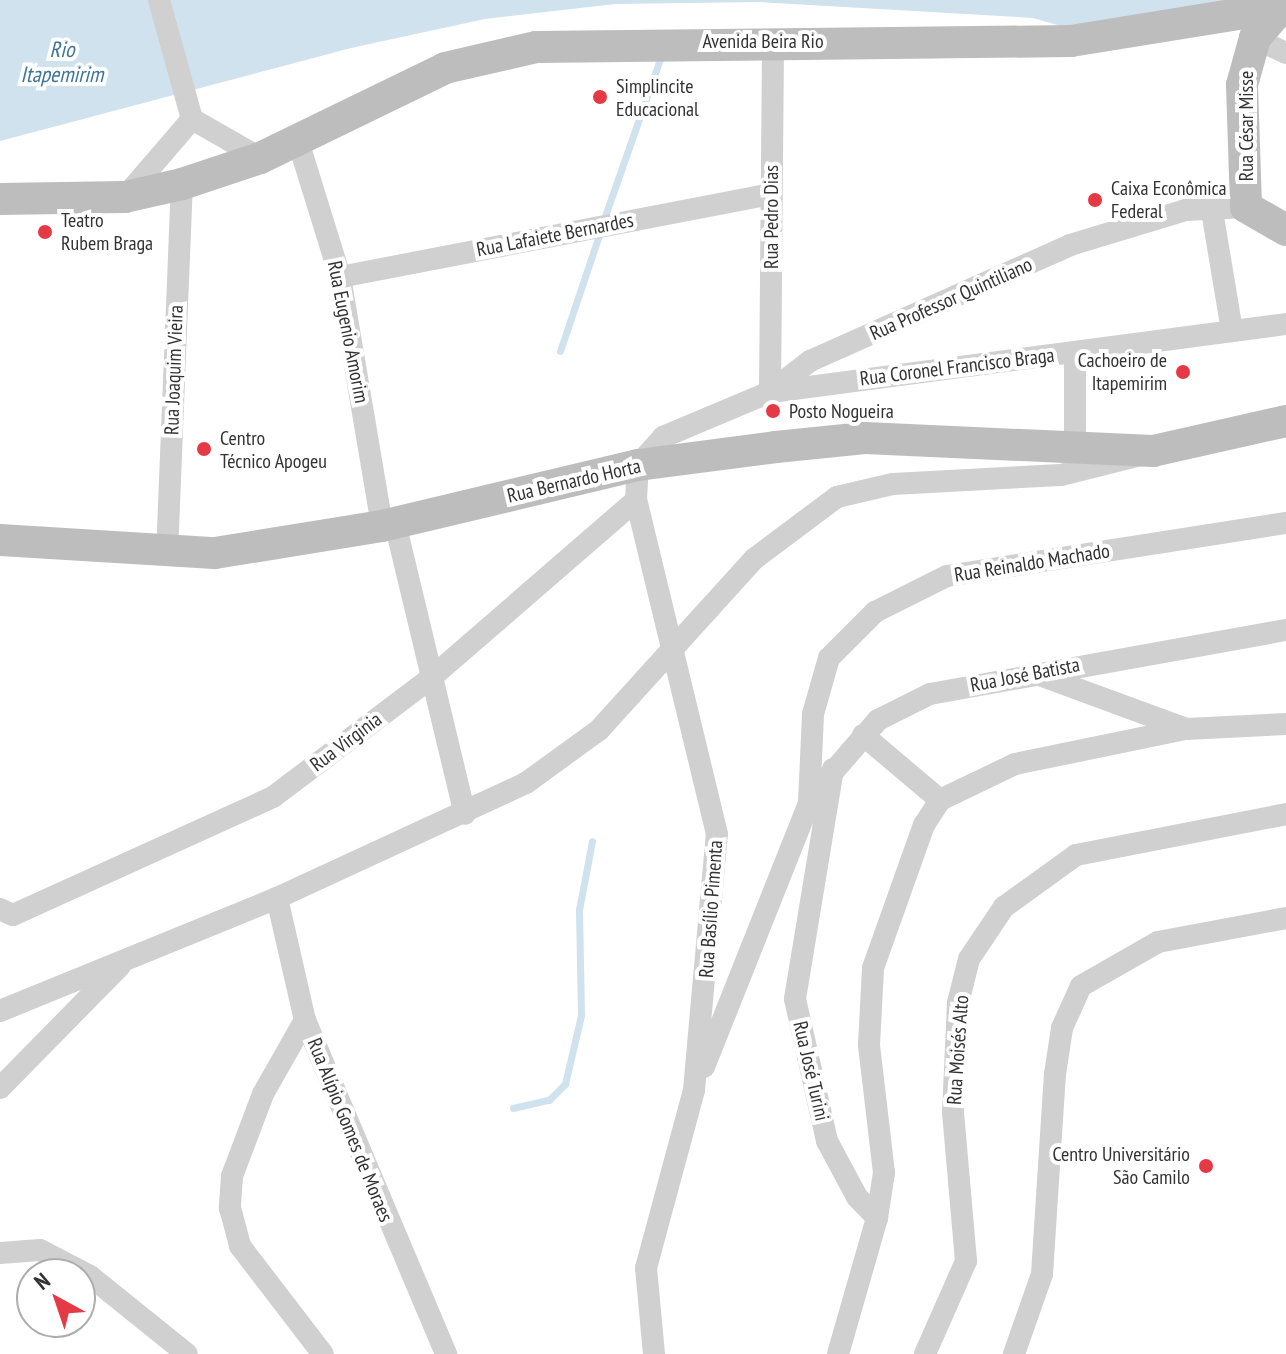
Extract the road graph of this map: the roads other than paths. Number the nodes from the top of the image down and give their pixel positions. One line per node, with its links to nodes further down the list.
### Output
1 (159, 0): 6 (street)
2 (1283, 7): 3 (main road, Rua César Misse); 4 (main road, Avenida Beira Rio)
3 (1255, 38): 5 (street); 14 (main road, Rua César Misse)
4 (773, 42): 7 (main road, Avenida Beira Rio); 10 (street, Rua Pedro Dias)
5 (1286, 53)
6 (191, 115): 8 (street); 11 (street)
7 (298, 141): 8 (main road, Avenida Beira Rio); 16 (street, Rua Eugenio Amorim)
8 (260, 158): 9 (main road, Avenida Beira Rio)
9 (182, 184): 11 (main road, Avenida Beira Rio); 29 (street, Rua Joaquim Vieira)
10 (770, 194): 16 (street, Rua Lafaiete Bernardes); 20 (street, Rua Pedro Dias)
11 (125, 197): 12 (main road, Avenida Beira Rio)
12 (0, 199)
13 (1211, 205): 14 (street, Rua Professor Quintiliano); 18 (street); 20 (street, Rua Professor Quintiliano)
14 (1246, 207): 15 (main road, Rua Professor Quintiliano)
15 (1286, 230)
16 (340, 277): 27 (street, Rua Eugenio Amorim)
17 (1286, 324): 18 (street, Rua Coronel Francisco Braga)
18 (1232, 331): 19 (street, Rua Coronel Francisco Braga)
19 (1075, 352): 20 (street, Rua Coronel Francisco Braga); 22 (street)
20 (770, 392): 24 (street, Rua Professor Quintiliano)
21 (1286, 421): 23 (main road, Rua Bernardo Horta)
22 (1075, 447): 23 (main road, Rua Bernardo Horta); 24 (main road, Rua Bernardo Horta)
23 (1153, 451): 31 (street)
24 (638, 465): 25 (street, Rua Basílio Pimenta); 27 (main road, Rua Bernardo Horta)
25 (636, 500): 31 (street, Rua Basílio Pimenta); 33 (street, Rua Virginia)
26 (1286, 523): 39 (street, Rua Reinaldo Machado)
27 (388, 524): 29 (main road, Rua Bernardo Horta); 33 (street, Rua Eugenio Amorim)
28 (0, 540): 29 (main road, Rua Bernardo Horta)
29 (167, 555)
30 (1286, 630): 32 (street, Rua José Batista)
31 (673, 656): 40 (street); 49 (street, Rua Basílio Pimenta)
32 (1030, 671): 35 (street); 36 (street, Rua José Batista)
33 (432, 677): 40 (street, Rua Eugenio Amorim); 43 (street, Rua Virginia)
34 (1281, 722): 35 (street)
35 (1186, 729): 38 (street)
36 (863, 735): 37 (street, Rua José Batista); 38 (street)
37 (833, 769): 39 (street, Rua José Batista); 50 (street, Rua José Turini)
38 (940, 800): 50 (street)
39 (809, 803): 49 (street, Rua Reinaldo Machado)
40 (465, 814): 42 (street)
41 (1286, 814): 57 (street, Rua Moisés Alto)
42 (277, 898): 45 (street); 47 (street, Rua Alípio Gomes de Moraes)
43 (6, 912)
44 (1286, 918): 58 (street)
45 (124, 961): 46 (street); 48 (street)
46 (0, 1011)
47 (305, 1020): 53 (street); 54 (street, Rua Alípio Gomes de Moraes)
48 (0, 1088)
49 (694, 1090): 55 (street, Rua Basílio Pimenta)
50 (877, 1218): 56 (street)
51 (0, 1253): 52 (street)
52 (187, 1354)
53 (323, 1354)
54 (446, 1354)
55 (654, 1354)
56 (838, 1354)
57 (925, 1354)
58 (1014, 1354)

